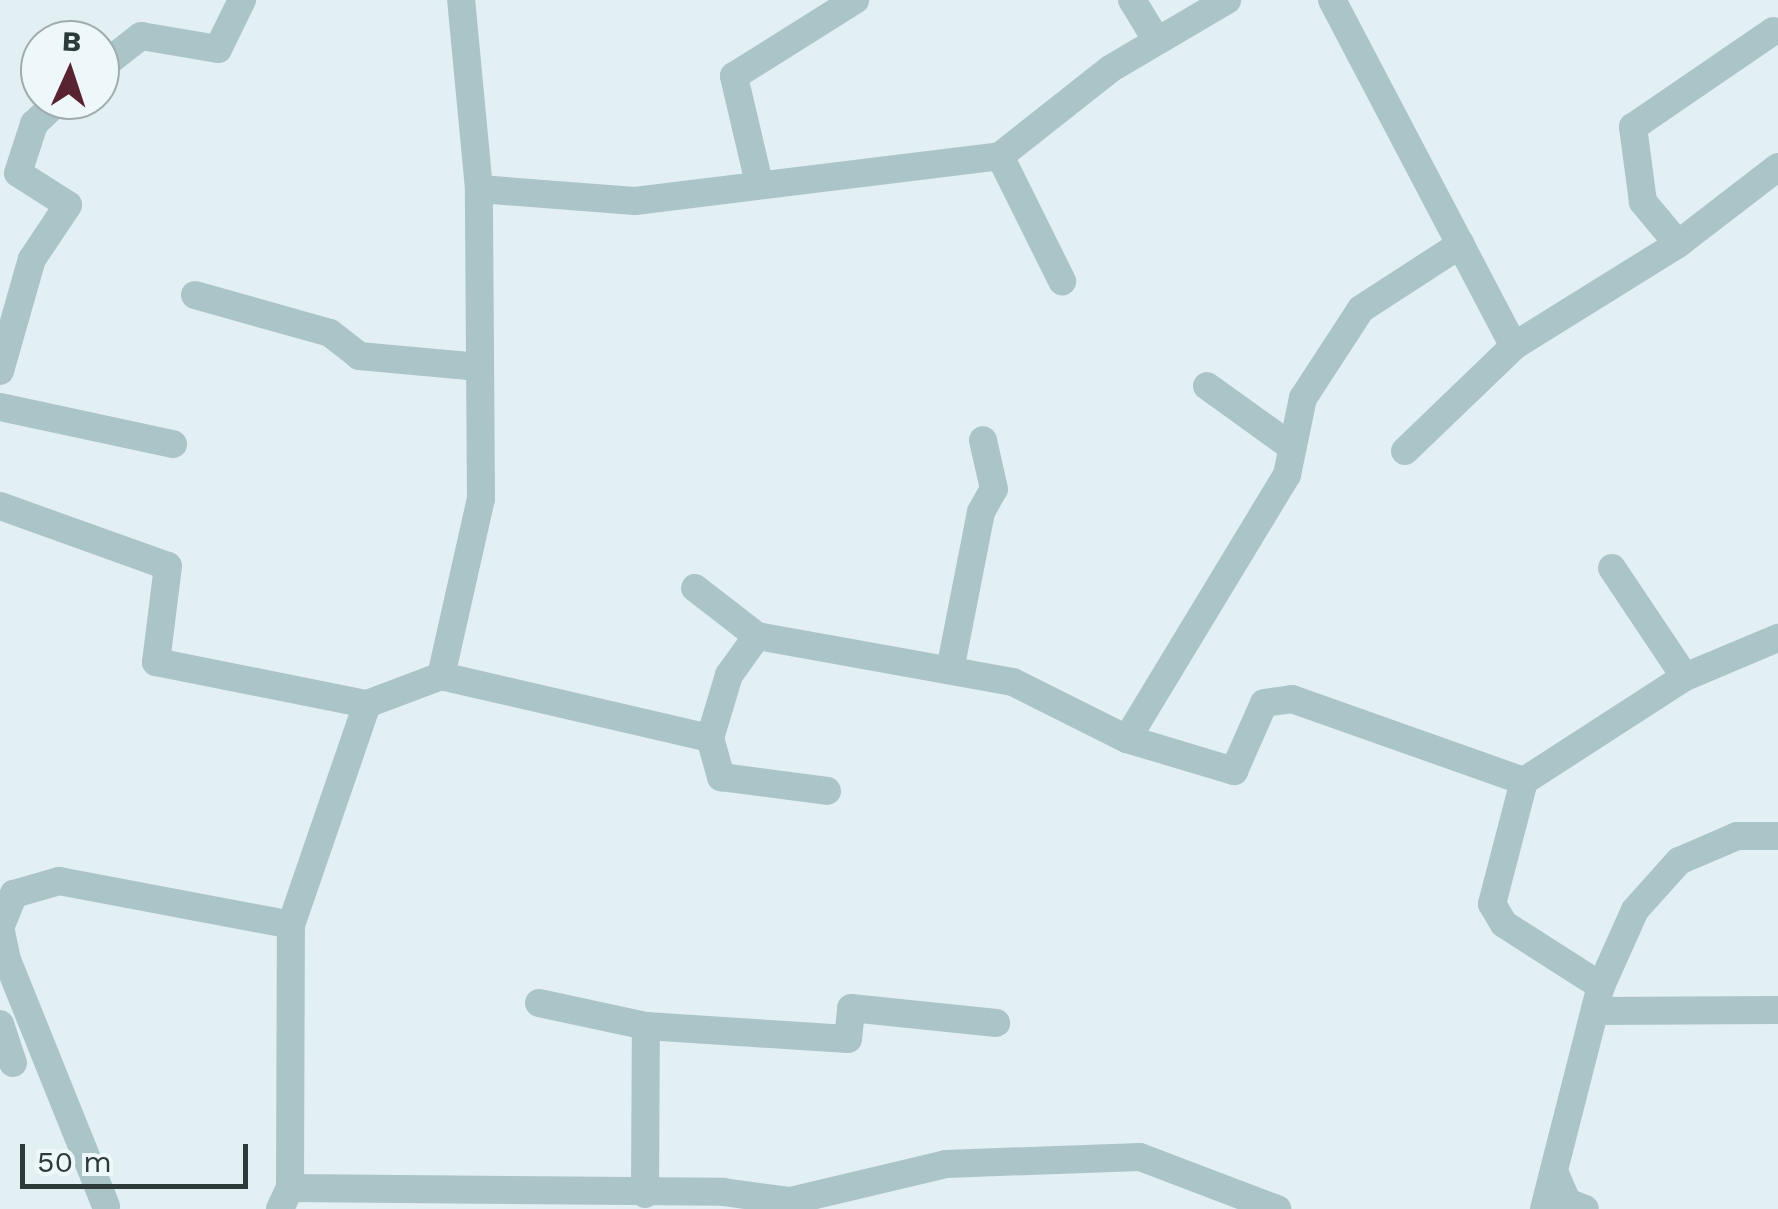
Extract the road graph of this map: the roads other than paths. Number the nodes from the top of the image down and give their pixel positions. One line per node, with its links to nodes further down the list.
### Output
1 (242, 0): 9 (street)
2 (461, 0): 14 (street)
3 (855, 0): 13 (street)
4 (1132, 0): 8 (street)
5 (1228, 0): 8 (street)
6 (1332, 0): 15 (street)
7 (1773, 31): 16 (street)
8 (1157, 41): 11 (street)
9 (120, 52)
10 (38, 120): 21 (street)
11 (1000, 156): 13 (street); 17 (street)
12 (1778, 167): 16 (street)
13 (760, 183): 14 (street)
14 (479, 189): 20 (street)
15 (1460, 244): 19 (street); 26 (street)
16 (1678, 244): 19 (street)
17 (1062, 281)
18 (196, 295): 20 (street)
19 (1514, 346): 27 (street)
20 (480, 367): 34 (street)
21 (0, 370)
22 (1207, 386): 26 (street)
23 (0, 407): 25 (street)
24 (983, 440): 33 (street)
25 (174, 444)
26 (1292, 447): 38 (street)
27 (1405, 451)
28 (0, 506): 36 (street)
29 (1612, 568): 35 (street)
30 (695, 588): 31 (street)
31 (756, 636): 33 (street); 37 (street)
32 (1778, 638): 35 (street)
33 (950, 670): 38 (street)
34 (441, 676): 36 (street); 37 (street)
35 (1685, 677): 39 (street)
36 (368, 704): 43 (street)
37 (710, 738): 40 (street)
38 (1127, 739): 39 (street)
39 (1524, 780): 44 (street)
40 (827, 792)
41 (1778, 836): 44 (street)
42 (7, 894): 43 (street); 55 (street)
43 (290, 924): 53 (street)
44 (1598, 998): 46 (street); 51 (street)
45 (539, 1003): 49 (street)
46 (1778, 1010)
47 (996, 1023): 49 (street)
48 (0, 1024): 50 (street)
49 (646, 1026): 52 (street)
50 (13, 1063)
51 (1554, 1171): 57 (street); 58 (street)
52 (644, 1194): 53 (street); 54 (street)
53 (285, 1198)
54 (722, 1201): 56 (street)
55 (106, 1206)
56 (1277, 1209)
57 (1544, 1209)
58 (1585, 1209)

